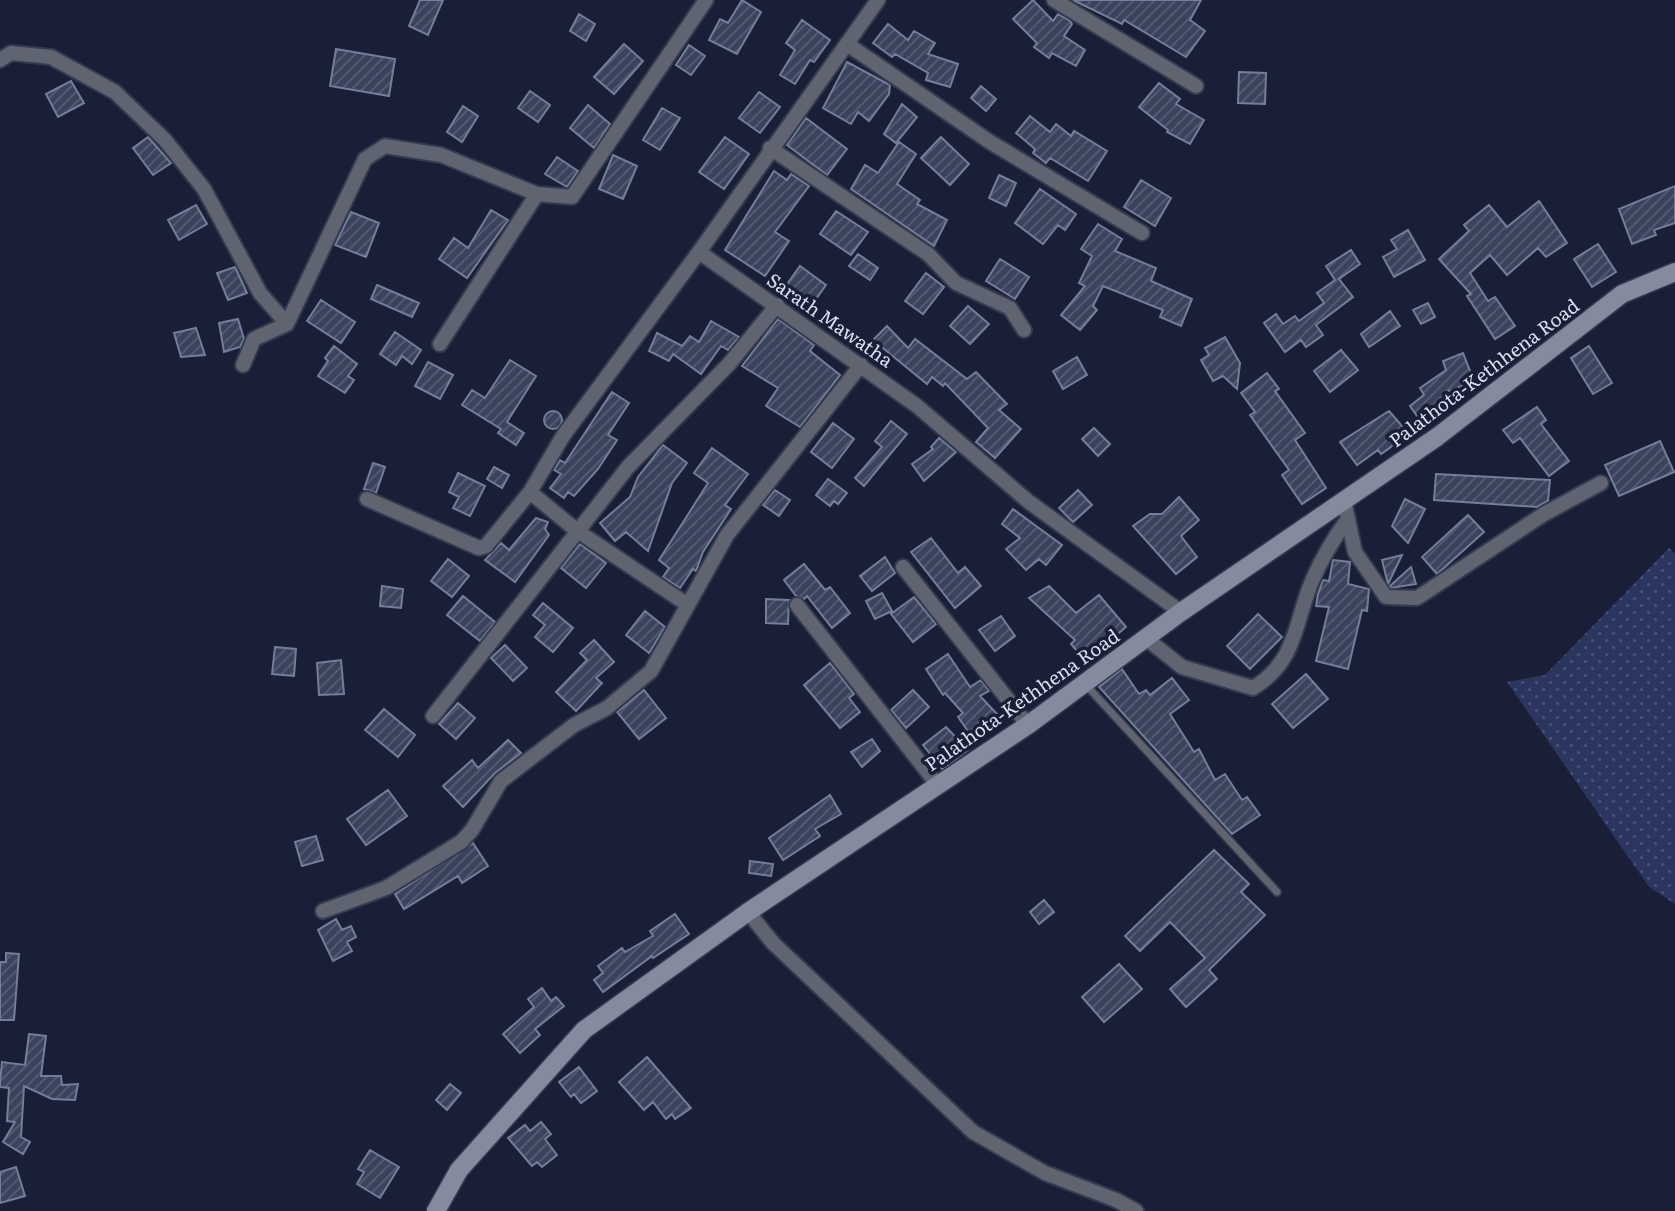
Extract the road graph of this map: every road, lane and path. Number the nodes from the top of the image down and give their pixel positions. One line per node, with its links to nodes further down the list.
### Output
1 (706, 0): 8 (street)
2 (878, 0): 4 (street)
3 (1054, 0): 6 (street)
4 (847, 44): 7 (street); 9 (street)
5 (0, 60): 13 (street)
6 (1196, 86)
7 (770, 148): 10 (street); 14 (street)
8 (537, 194): 13 (street); 15 (street)
9 (1142, 233)
10 (699, 252): 12 (street, Sarath Mawatha); 19 (street)
11 (1675, 271): 21 (street, Palathota-Kethhena Road)
12 (777, 305): 17 (street, Sarath Mawatha); 23 (street)
13 (287, 324): 16 (street)
14 (1024, 330)
15 (440, 344)
16 (243, 365)
17 (861, 365): 25 (street); 27 (street, Sarath Mawatha)
18 (1601, 483): 22 (street)
19 (530, 492): 20 (street); 23 (street)
20 (367, 499)
21 (1344, 500): 22 (street); 27 (street, Palathota-Kethhena Road)
22 (1348, 519): 28 (street)
23 (576, 530): 25 (street); 30 (street)
24 (903, 567): 31 (street)
25 (688, 605): 34 (street)
26 (797, 605): 32 (street)
27 (1181, 612): 28 (street, Palathota-Kethhena Road)
28 (1147, 639): 29 (street, Palathota-Kethhena Road)
29 (1086, 685): 31 (street, Palathota-Kethhena Road); 33 (lane)
30 (433, 716)
31 (1028, 725): 32 (street, Palathota-Kethhena Road)
32 (937, 784): 35 (street, Palathota-Kethhena Road)
33 (1277, 892)
34 (323, 911)
35 (748, 912): 36 (street, Palathota-Kethhena Road); 37 (street)
36 (436, 1211)
37 (1136, 1211)

